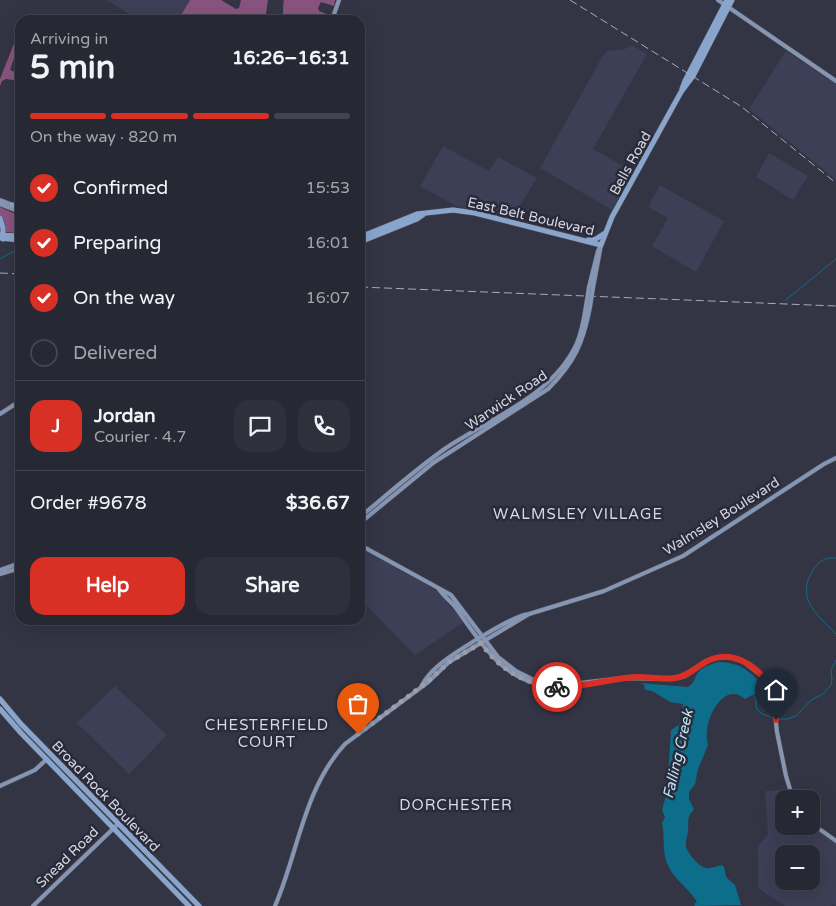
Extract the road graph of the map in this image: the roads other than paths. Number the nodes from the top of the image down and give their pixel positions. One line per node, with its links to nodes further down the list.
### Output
1 (339, 0): 5 (main road)
2 (718, 0): 4 (main road)
3 (732, 0): 4 (main road, Bells Road)
4 (727, 4): 6 (main road); 14 (main road, Bells Road)
5 (334, 15)
6 (836, 81)
7 (0, 200): 9 (main road)
8 (0, 204): 11 (main road)
9 (12, 205): 10 (main road)
10 (15, 206)
11 (15, 210)
12 (425, 214): 15 (main road, East Belt Boulevard); 19 (main road, East Belt Boulevard); 20 (main road, East Belt Boulevard)
13 (0, 218): 17 (main road)
14 (606, 232): 20 (main road); 21 (main road, Bells Road)
15 (365, 235)
16 (15, 236): 17 (main road)
17 (2, 237): 18 (main road)
18 (15, 239)
19 (365, 240)
20 (585, 240): 21 (main road, East Belt Boulevard)
21 (602, 245): 22 (main road, Warwick Road, bridge)
22 (588, 306): 26 (main road, Warwick Road); 27 (main road, Warwick Road)
23 (15, 404): 24 (main road)
24 (0, 414)
25 (836, 458): 33 (main road, Walmsley Boulevard)
26 (365, 513)
27 (365, 519)
28 (365, 549): 33 (main road)
29 (15, 565): 30 (main road)
30 (0, 570)
31 (15, 570): 32 (main road)
32 (0, 574)
33 (482, 640): 38 (main road); 45 (main road, Walmsley Boulevard)
34 (0, 699): 39 (main road, Broad Rock Boulevard)
35 (0, 709): 36 (main road, Broad Rock Boulevard)
36 (47, 759): 37 (main road); 39 (main road, Broad Rock Boulevard)
37 (0, 786)
38 (790, 790)
39 (116, 826): 42 (main road, Snead Road); 43 (main road, Broad Rock Boulevard); 44 (main road, Broad Rock Boulevard)
40 (820, 829): 41 (main road)
41 (836, 841)
42 (32, 906)
43 (189, 906)
44 (199, 906)
45 (275, 906)

